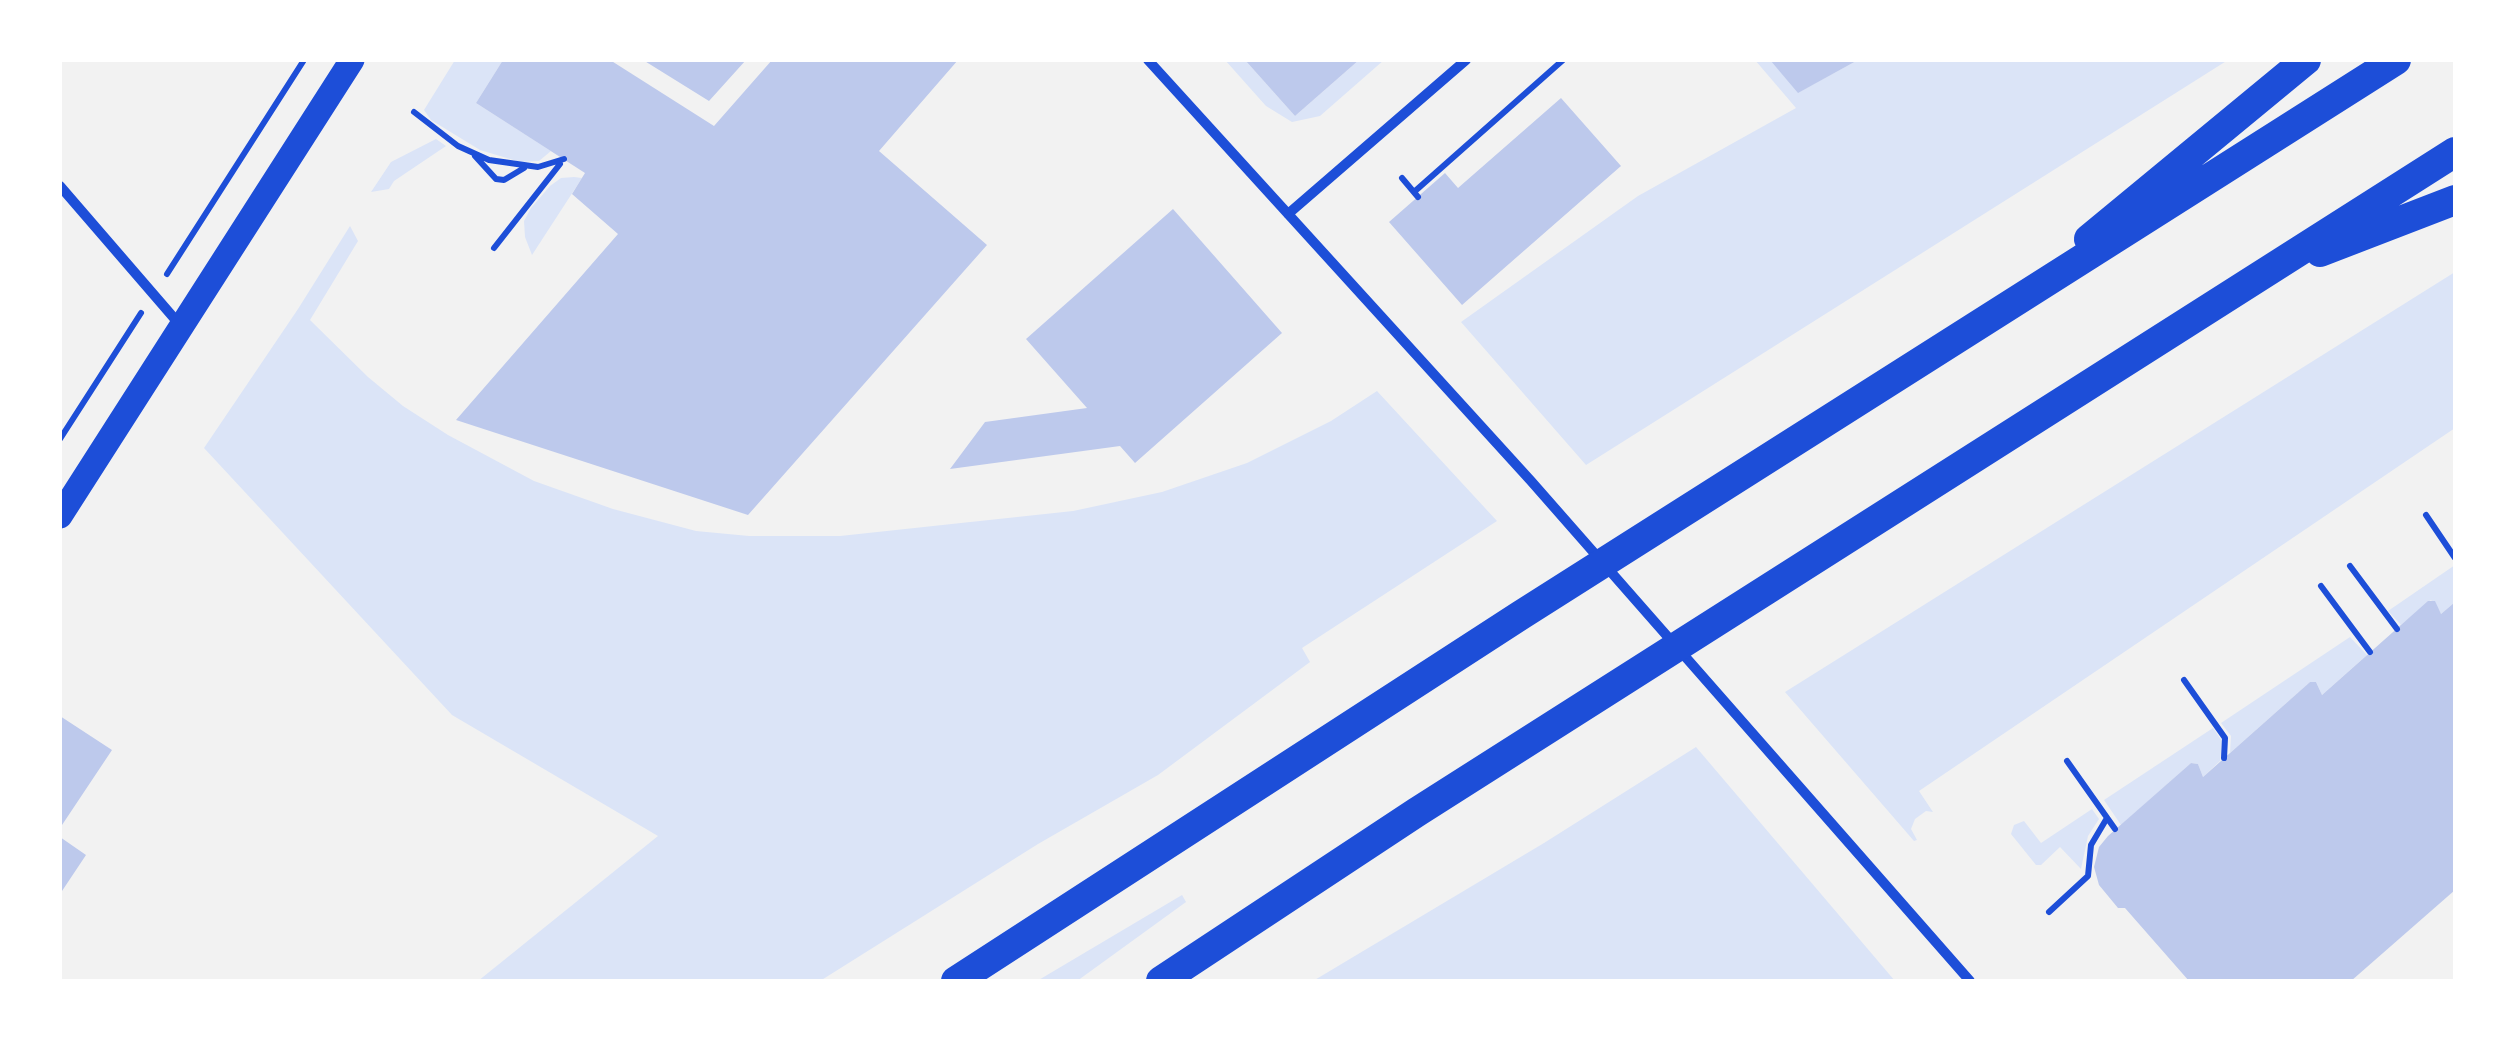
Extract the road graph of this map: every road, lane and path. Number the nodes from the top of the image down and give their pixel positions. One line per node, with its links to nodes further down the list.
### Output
1 (304, 60): 18 (path)
2 (352, 60): 20 (main road)
3 (1148, 60): 15 (street)
4 (1466, 60): 15 (street)
5 (1563, 60): 12 (path)
6 (2306, 60): 19 (highway)
7 (2396, 60): 19 (highway)
8 (414, 112): 10 (path)
9 (2455, 152): 17 (highway)
10 (474, 155): 11 (path); 11 (path)
11 (524, 167): 16 (path)
12 (1402, 178)
13 (60, 186): 18 (street)
14 (2455, 200): 17 (highway)
15 (1288, 214): 37 (street)
16 (494, 248)
17 (2270, 269): 36 (highway)
18 (154, 294): 20 (street); 21 (path)
19 (2028, 295): 35 (highway)
20 (183, 328): 23 (main road)
21 (60, 439)
22 (2426, 515): 24 (path)
23 (60, 516)
24 (2455, 558)
25 (2350, 566): 27 (path)
26 (2321, 586): 28 (path)
27 (2397, 629)
28 (2370, 652)
29 (2184, 680): 30 (path)
30 (2224, 758)
31 (2067, 761): 32 (path)
32 (2107, 818): 33 (path); 34 (path)
33 (2115, 830)
34 (2049, 912)
35 (956, 981)
36 (1161, 981)
37 (1970, 981)

